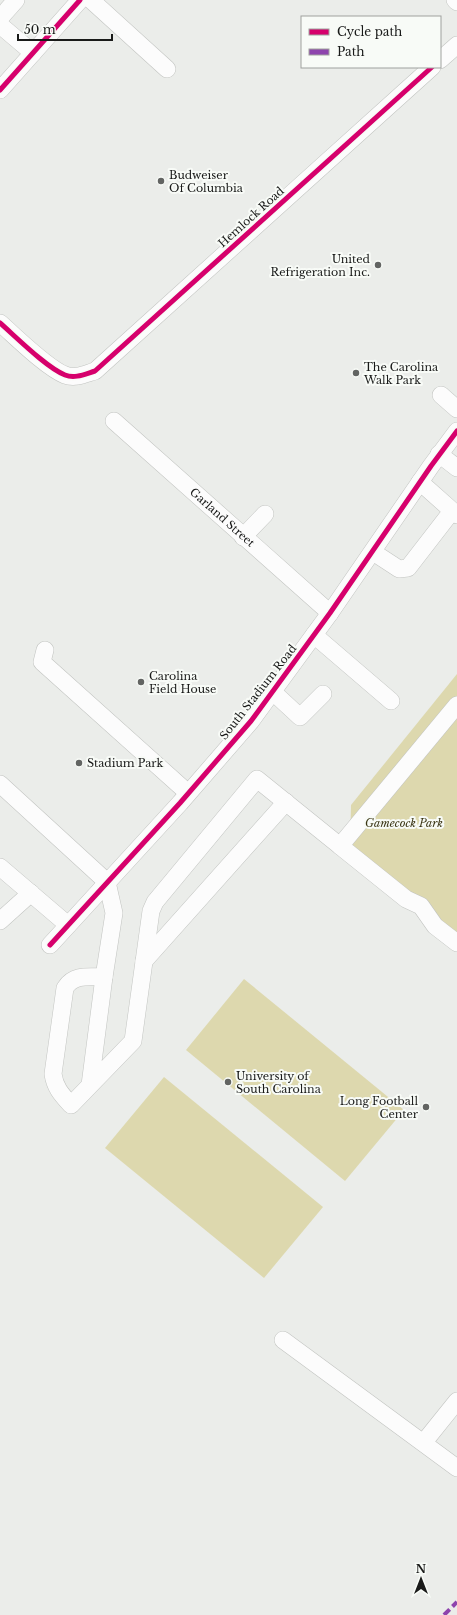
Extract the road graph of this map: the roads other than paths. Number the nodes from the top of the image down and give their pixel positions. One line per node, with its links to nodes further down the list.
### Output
1 (16, 0): 6 (street)
2 (80, 0): 9 (street)
3 (91, 0): 12 (street)
4 (455, 0): 5 (street)
5 (457, 2)
6 (0, 18)
7 (0, 25): 9 (street)
8 (456, 49): 10 (street)
9 (33, 53): 13 (street)
10 (441, 59)
11 (431, 68): 14 (street, Hemlock Road)
12 (167, 69)
13 (0, 90)
14 (0, 323)
15 (441, 395): 16 (street)
16 (457, 409)
17 (114, 422): 24 (street, Garland Street)
18 (457, 432): 19 (street, South Stadium Road)
19 (439, 454): 20 (street); 21 (street, South Stadium Road)
20 (457, 468)
21 (420, 482): 22 (street); 25 (street, South Stadium Road)
22 (455, 513): 25 (street)
23 (265, 514): 24 (street)
24 (243, 537): 26 (street, Garland Street)
25 (373, 552): 26 (street, South Stadium Road)
26 (330, 613): 27 (street, South Stadium Road)
27 (314, 635): 29 (street, South Stadium Road); 31 (street)
28 (45, 650): 34 (street)
29 (273, 692): 30 (street); 34 (street, South Stadium Road)
30 (323, 694)
31 (391, 701)
32 (457, 704): 36 (street)
33 (0, 784): 38 (street)
34 (188, 794): 38 (street, South Stadium Road)
35 (286, 802): 36 (street); 44 (street); 44 (street)
36 (340, 846): 42 (street)
37 (0, 867): 39 (street)
38 (107, 882): 41 (street, South Stadium Road); 45 (street)
39 (31, 893): 40 (street); 41 (street)
40 (0, 920)
41 (68, 925): 43 (street, South Stadium Road)
42 (457, 943)
43 (50, 945)
44 (144, 961): 46 (street)
45 (104, 977): 46 (street); 46 (street)
46 (90, 1085)
47 (283, 1340): 49 (street)
48 (457, 1401): 49 (street)
49 (424, 1442): 50 (street)
50 (457, 1468)

